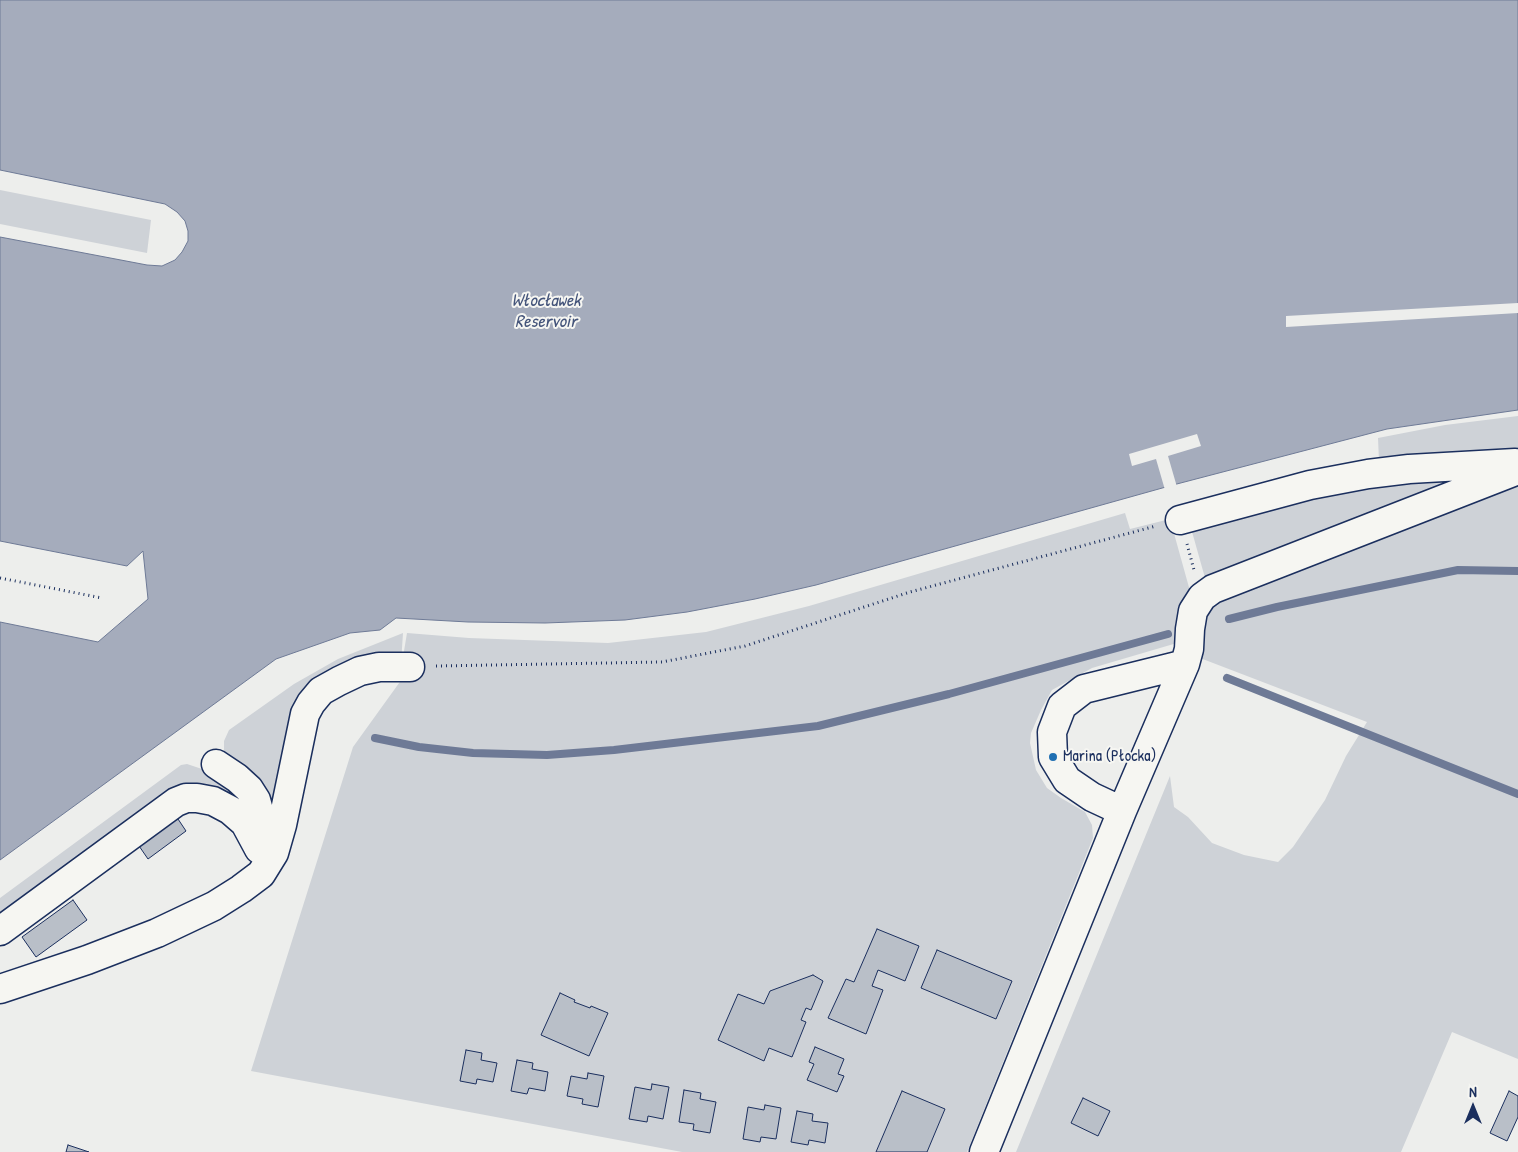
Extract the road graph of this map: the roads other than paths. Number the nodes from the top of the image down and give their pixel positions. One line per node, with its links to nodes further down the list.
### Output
1 (1518, 463): 3 (lane)
2 (1518, 470): 4 (lane)
3 (1180, 520)
4 (1185, 664): 7 (lane); 7 (lane)
5 (410, 667): 9 (lane)
6 (216, 764): 8 (lane)
7 (1122, 811): 12 (lane)
8 (259, 849): 9 (lane); 10 (lane)
9 (241, 889): 11 (lane)
10 (0, 931)
11 (0, 989)
12 (984, 1152)

